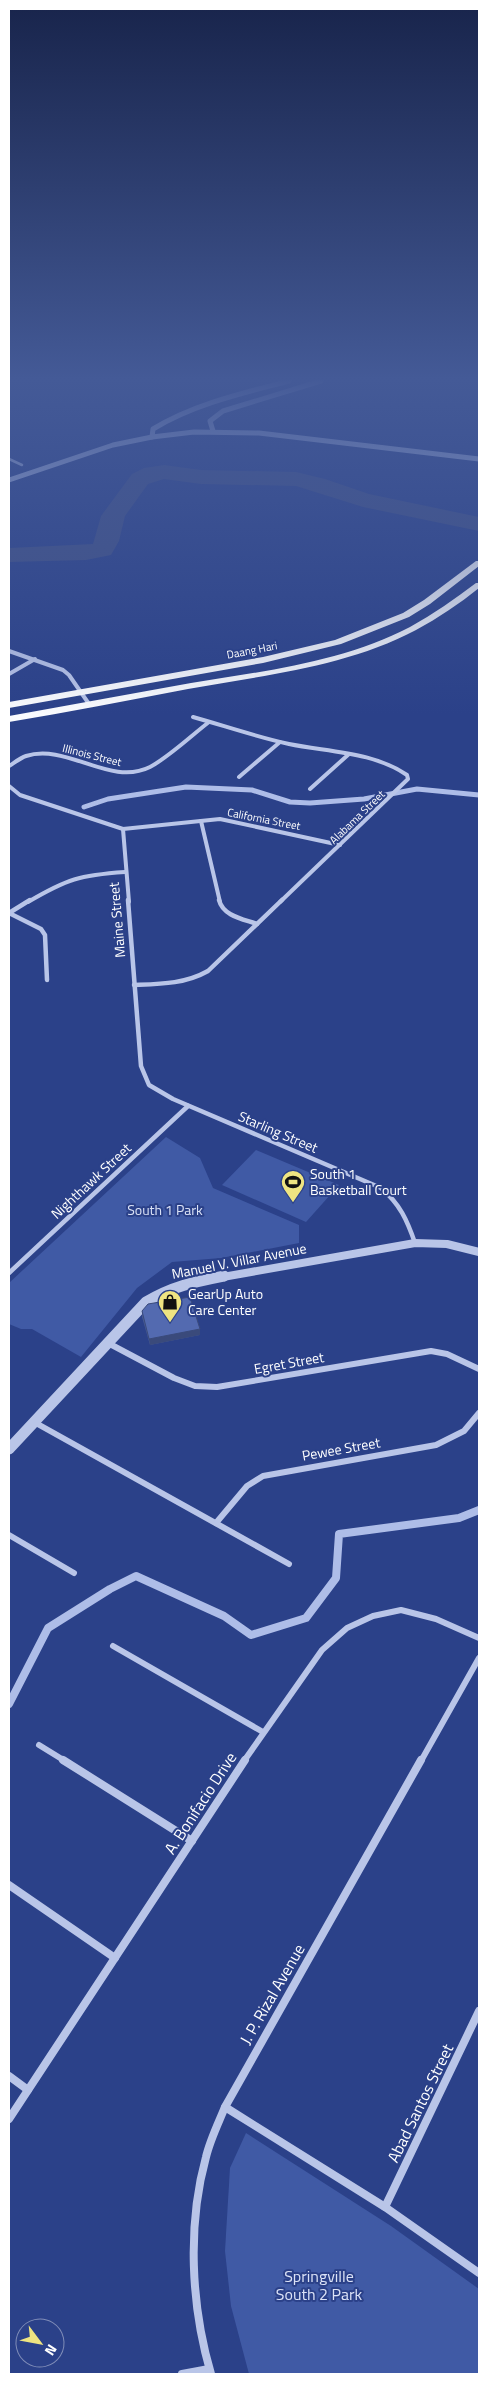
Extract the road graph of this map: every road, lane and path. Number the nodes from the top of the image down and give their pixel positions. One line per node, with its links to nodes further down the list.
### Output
1 (479, 564): 6 (main road, Daang Hari)
2 (479, 585): 7 (main road, Daang Hari)
3 (9, 651): 4 (street)
4 (35, 660): 5 (street); 6 (street)
5 (9, 674)
6 (80, 692): 7 (street); 8 (main road, Daang Hari)
7 (89, 704): 10 (main road, Daang Hari)
8 (9, 705)
9 (193, 717): 11 (street, Alabama Street)
10 (9, 719)
11 (209, 722): 12 (street, Alabama Street); 14 (street, Illinois Street)
12 (280, 742): 13 (street, Alabama Street); 15 (street)
13 (349, 754): 17 (street); 20 (street, Alabama Street)
14 (9, 766)
15 (239, 778)
16 (9, 786): 19 (street)
17 (310, 789)
18 (201, 820): 19 (street, California Street); 20 (street, California Street); 22 (street)
19 (123, 829): 21 (street, Maine Street)
20 (340, 845): 22 (street, Alabama Street)
21 (125, 872): 23 (street); 24 (street, Maine Street)
22 (257, 924): 24 (street, Alabama Street)
23 (47, 980)
24 (134, 985): 25 (street, Maine Street)
25 (188, 1106): 26 (street, Starling Street); 28 (street, Nighthawk Street)
26 (415, 1243): 27 (street, Manuel V. Villar Avenue); 29 (street, Manuel V. Villar Avenue)
27 (479, 1252)
28 (9, 1273)
29 (108, 1342): 30 (street, Egret Street); 32 (street, Manuel V. Villar Avenue)
30 (479, 1369)
31 (479, 1413): 34 (street, Pewee Street)
32 (34, 1422): 33 (street, Manuel V. Villar Avenue); 34 (street)
33 (9, 1449)
34 (216, 1523): 36 (street)
35 (9, 1535): 37 (street)
36 (289, 1564)
37 (74, 1573)
38 (479, 1638): 41 (street, A. Bonifacio Drive)
39 (113, 1646): 41 (street)
40 (479, 1658): 49 (street, J. P. Rizal Avenue)
41 (263, 1732): 43 (street, A. Bonifacio Drive)
42 (39, 1745): 43 (street)
43 (192, 1841): 45 (street, A. Bonifacio Drive)
44 (9, 1885): 45 (street)
45 (115, 1958): 48 (street, A. Bonifacio Drive)
46 (479, 2011): 51 (street, Abad Santos Street)
47 (9, 2076): 48 (street)
48 (28, 2090): 50 (street, A. Bonifacio Drive)
49 (225, 2106): 51 (street); 53 (street, J. P. Rizal Avenue)
50 (9, 2119)
51 (385, 2207): 52 (street)
52 (479, 2273)
53 (210, 2372): 54 (street)
54 (182, 2374)

